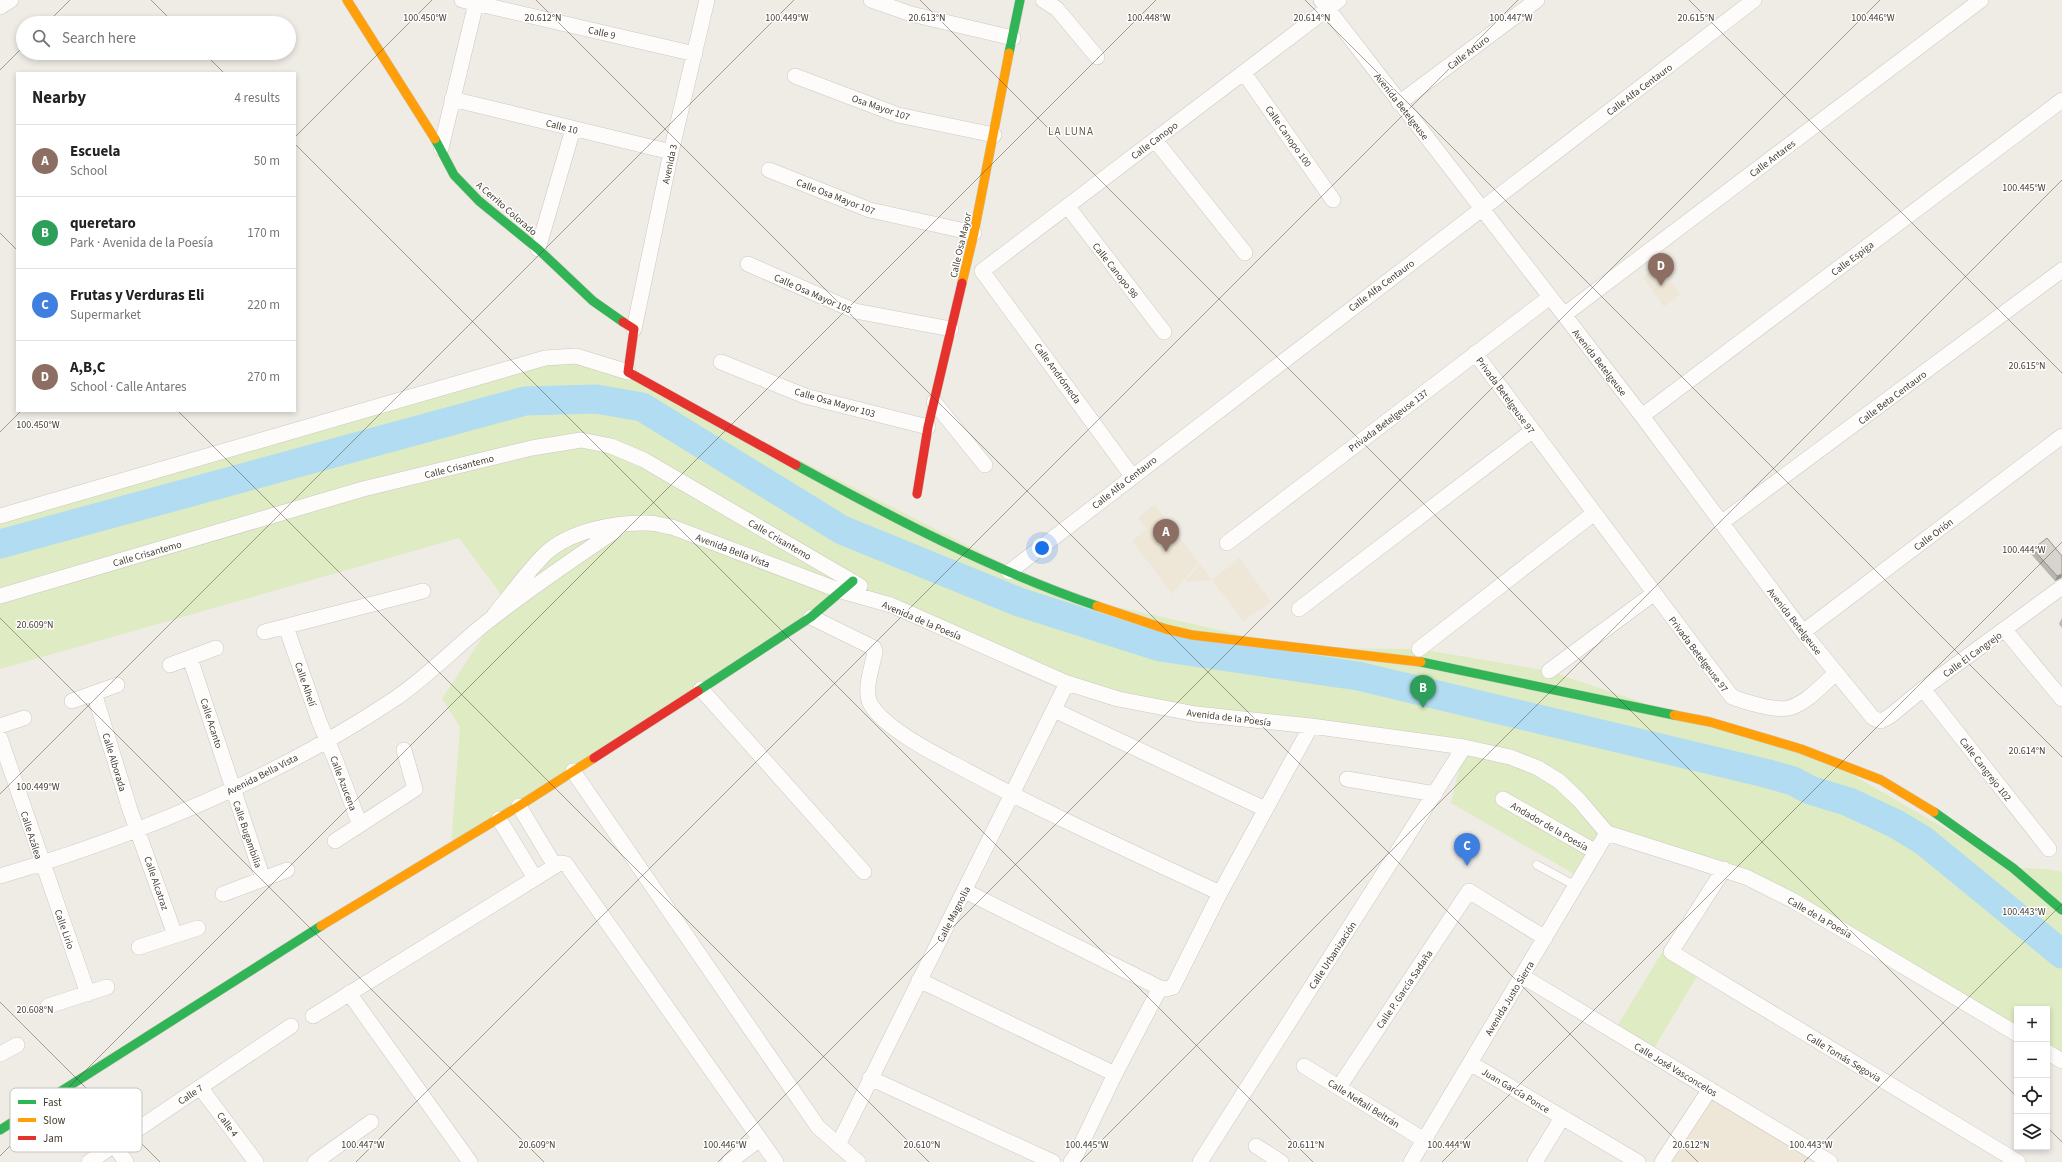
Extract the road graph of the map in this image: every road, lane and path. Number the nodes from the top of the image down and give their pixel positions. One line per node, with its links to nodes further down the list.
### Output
1 (11, 0): 12 (street)
2 (348, 0): 24 (main road, A Cerrito Colorado)
3 (707, 0): 14 (street, Avenida 3)
4 (871, 0): 13 (street)
5 (1020, 0): 13 (main road, Calle Osa Mayor)
6 (1043, 0): 15 (street)
7 (1536, 0): 20 (street, Calle Arturo)
8 (1754, 0): 29 (street, Calle Alfa Centauro)
9 (1981, 0): 38 (street, Calle Antares)
10 (469, 1): 14 (street, Calle 9); 18 (street)
11 (1329, 3): 16 (street, Calle Canopo); 20 (street, Avenida Betelgeuse)
12 (0, 7)
13 (1013, 38): 22 (main road, Calle Osa Mayor)
14 (695, 54): 25 (street, Avenida 3)
15 (1097, 58)
16 (1244, 73): 23 (street, Calle Canopo); 27 (street, Calle Canopo 100)
17 (794, 76): 22 (street, Osa Mayor 107)
18 (452, 99): 21 (street, Calle 10); 24 (street)
19 (2062, 100): 46 (street, Calle Espiga)
20 (1399, 103): 29 (street, Avenida Betelgeuse)
21 (573, 129): 25 (street, Calle 10); 31 (street)
22 (994, 135): 30 (main road, Calle Osa Mayor)
23 (1154, 140): 28 (street, Calle Canopo); 32 (street)
24 (441, 148): 31 (main road, A Cerrito Colorado)
25 (671, 152): 39 (street, Avenida 3)
26 (770, 170): 30 (street, Calle Osa Mayor 107)
27 (1333, 200)
28 (1068, 207): 36 (street, Calle Canopo); 41 (street, Calle Canopo 98)
29 (1482, 208): 37 (street, Avenida Betelgeuse); 51 (street, Calle Alfa Centauro)
30 (974, 233): 34 (main road, Calle Osa Mayor)
31 (538, 249): 39 (main road, A Cerrito Colorado)
32 (1245, 253)
33 (748, 264): 40 (street, Calle Osa Mayor 105)
34 (967, 266): 36 (street); 40 (main road, Calle Osa Mayor)
35 (2062, 270): 55 (street, Calle Beta Centauro)
36 (982, 271): 51 (street, Calle Andrómeda)
37 (1550, 297): 38 (street, Avenida Betelgeuse); 42 (street, Privada Betelgeuse 137)
38 (1564, 315): 46 (street, Avenida Betelgeuse)
39 (634, 329): 44 (main road)
40 (951, 329): 45 (main road, Calle Osa Mayor)
41 (1164, 332)
42 (1475, 353): 48 (street, Privada Betelgeuse 97); 57 (street, Privada Betelgeuse 137)
43 (721, 362): 47 (street, Calle Osa Mayor 103)
44 (628, 372): 54 (street); 58 (main road)
45 (934, 402): 47 (main road, Calle Osa Mayor); 50 (street)
46 (1642, 416): 55 (street, Avenida Betelgeuse)
47 (928, 427): 52 (main road, Calle Osa Mayor)
48 (1532, 431): 53 (street, Privada Betelgeuse 97); 66 (street)
49 (2062, 436): 72 (street, Calle Orión)
50 (985, 465)
51 (1132, 476): 58 (street, Calle Alfa Centauro)
52 (918, 494)
53 (1593, 514): 63 (street, Privada Betelgeuse 97); 74 (street)
54 (0, 516)
55 (1721, 523): 72 (street, Avenida Betelgeuse)
56 (622, 526): 62 (street, Avenida Bella Vista); 67 (street, Avenida Bella Vista); 67 (street, Avenida Bella Vista)
57 (1227, 543)
58 (1009, 572): 123 (main road)
59 (853, 581): 62 (main road); 64 (street, Calle Crisantemo); 65 (street, Calle Crisantemo)
60 (2062, 586): 70 (street, Calle El Cangrejo)
61 (423, 591): 69 (street)
62 (841, 591): 65 (street, Avenida de la Poesía); 68 (main road)
63 (1653, 594): 77 (street); 78 (street, Privada Betelgeuse 97)
64 (0, 596)
65 (891, 605): 79 (street, Avenida de la Poesía)
66 (1299, 609)
67 (494, 616): 92 (street, Avenida Bella Vista)
68 (811, 617): 81 (main road); 99 (street)
69 (286, 627): 71 (street); 92 (street, Calle Alhelí)
70 (2005, 630): 82 (street, Calle El Cangrejo); 84 (street)
71 (264, 632)
72 (1803, 632): 78 (street, Avenida Betelgeuse)
73 (216, 648): 75 (street)
74 (1418, 649)
75 (190, 658): 76 (street); 97 (street, Calle Acanto)
76 (170, 665)
77 (1549, 671)
78 (1836, 673): 88 (street, Avenida Betelgeuse)
79 (1067, 683): 86 (street, Calle Magnolia); 90 (street, Avenida de la Poesía)
80 (117, 685): 83 (street)
81 (701, 689): 95 (main road); 115 (street)
82 (1923, 689): 88 (street, Calle El Cangrejo); 108 (street, Calle Cangrejo 102)
83 (94, 693): 85 (street); 105 (street, Calle Alborada)
84 (2062, 699)
85 (72, 701)
86 (1054, 710): 99 (street, Calle Magnolia); 102 (street)
87 (24, 718): 89 (street)
88 (1881, 721)
89 (0, 726)
90 (1311, 726): 93 (street, Avenida de la Poesía); 102 (street)
91 (0, 738): 110 (street, Calle Azálea)
92 (327, 741): 97 (street, Avenida Bella Vista); 104 (street, Calle Azucena)
93 (1464, 747): 98 (street, Calle Urbanización); 106 (street, Avenida de la Poesía)
94 (404, 750): 104 (street)
95 (573, 771): 101 (main road); 157 (street)
96 (1346, 779): 98 (street)
97 (233, 790): 105 (street, Avenida Bella Vista); 118 (street, Calle Bugambilia)
98 (1435, 794): 171 (street, Calle Urbanización)
99 (1012, 796): 120 (street, Calle Magnolia); 121 (street)
100 (1503, 799): 109 (street, Andador de la Poesía)
101 (520, 806): 103 (main road); 112 (street)
102 (1265, 809): 121 (street)
103 (499, 819): 117 (street); 148 (main road)
104 (360, 825): 107 (street)
105 (138, 830): 110 (street, Avenida Bella Vista); 125 (street, Calle Alcatraz)
106 (1607, 833): 109 (street, Avenida Justo Sierra); 114 (street, Calle de la Poesía)
107 (335, 841)
108 (2049, 850)
109 (1596, 852): 119 (street, Avenida Justo Sierra)
110 (42, 864): 116 (street, Avenida Bella Vista); 133 (street, Calle Lirio)
111 (1537, 865): 119 (lane)
112 (555, 866): 117 (street); 155 (street)
113 (287, 870): 118 (street)
114 (1724, 870): 137 (street, Calle de la Poesía); 178 (street, Calle Tomás Segovia)
115 (864, 872)
116 (0, 876)
117 (535, 878): 132 (street)
118 (264, 879): 122 (street)
119 (1576, 886): 126 (street, Avenida Justo Sierra)
120 (965, 891): 129 (street, Calle Magnolia); 131 (street)
121 (1220, 893): 131 (street)
122 (223, 894)
123 (2062, 910)
124 (198, 928): 125 (street)
125 (175, 935): 127 (street)
126 (1545, 938): 128 (street, Avenida Justo Sierra); 147 (street, Calle P. García Sadaña)
127 (139, 947)
128 (1522, 976): 142 (street, Avenida Justo Sierra); 149 (street, Calle José Vasconcelos)
129 (919, 980): 144 (street); 145 (street, Calle Magnolia)
130 (107, 987): 133 (street)
131 (1160, 988): 144 (street)
132 (349, 993): 135 (street); 165 (street)
133 (88, 994): 134 (street)
134 (48, 1006)
135 (313, 1016)
136 (291, 1026): 146 (street, Calle 7)
137 (2014, 1032)
138 (17, 1045): 139 (street)
139 (0, 1053)
140 (2050, 1054): 141 (street)
141 (2062, 1061)
142 (1470, 1063): 150 (street, Juan García Ponce); 156 (street, Avenida Justo Sierra)
143 (1304, 1066): 147 (street, Calle Neftalí Beltrán)
144 (1115, 1074): 170 (street)
145 (870, 1078): 157 (street, Calle Magnolia); 169 (street)
146 (200, 1087): 153 (street, Calle 7); 163 (street, Calle 4)
147 (1339, 1087): 156 (street, Calle Neftalí Beltrán)
148 (66, 1088)
149 (1710, 1089): 176 (street); 177 (street, Calle José Vasconcelos)
150 (1562, 1118): 174 (street); 175 (street, Juan García Ponce)
151 (371, 1122): 164 (street)
152 (10, 1124): 154 (main road)
153 (142, 1126)
154 (0, 1130)
155 (760, 1139): 166 (street); 167 (street)
156 (1424, 1140): 173 (street, Avenida Justo Sierra)
157 (838, 1145): 168 (street)
158 (1256, 1146): 172 (street)
159 (104, 1152): 161 (street, Calle 7)
160 (119, 1152): 162 (street)
161 (89, 1162)
162 (126, 1162)
163 (256, 1162)
164 (315, 1162)
165 (470, 1162)
166 (729, 1162)
167 (776, 1162)
168 (858, 1162)
169 (1053, 1162)
170 (1071, 1162)
171 (1200, 1162)
172 (1281, 1162)
173 (1411, 1162)
174 (1535, 1162)
175 (1638, 1162)
176 (1662, 1162)
177 (1830, 1162)
178 (2018, 1162)

